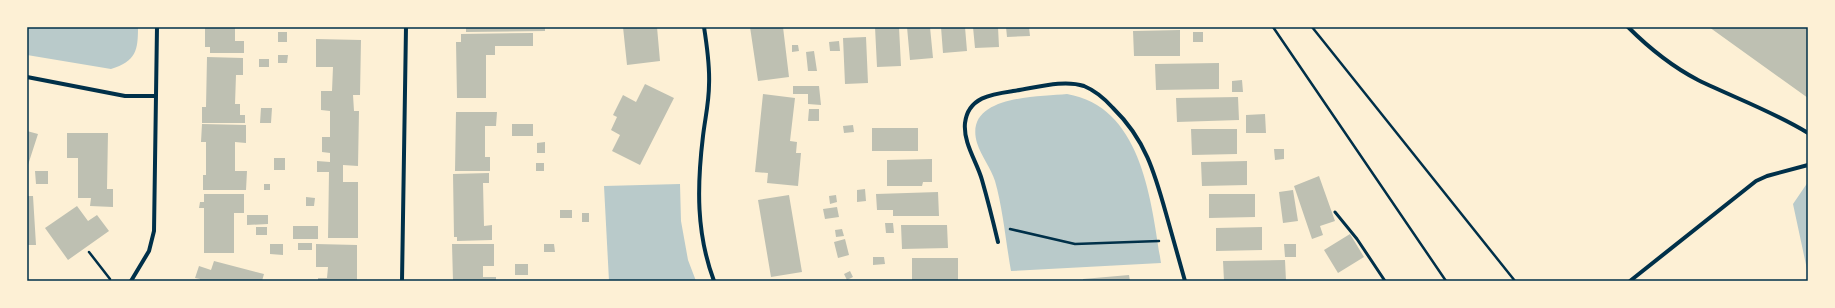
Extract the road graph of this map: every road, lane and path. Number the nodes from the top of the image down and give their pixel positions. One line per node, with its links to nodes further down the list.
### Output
1 (157, 27): 8 (street)
2 (406, 27): 18 (street)
3 (704, 27): 19 (street)
4 (1273, 27): 22 (path)
5 (1312, 27): 23 (path)
6 (1628, 27): 9 (street)
7 (27, 77): 8 (street)
8 (156, 96): 17 (street)
9 (1808, 134)
10 (1808, 165): 24 (street)
11 (1335, 212): 21 (lane)
12 (994, 226): 13 (path); 13 (street); 14 (street)
13 (1174, 241): 20 (street)
14 (998, 242)
15 (89, 252): 16 (path)
16 (110, 279)
17 (131, 281)
18 (402, 281)
19 (714, 281)
20 (1185, 281)
21 (1385, 281)
22 (1446, 281)
23 (1515, 281)
24 (1630, 281)

